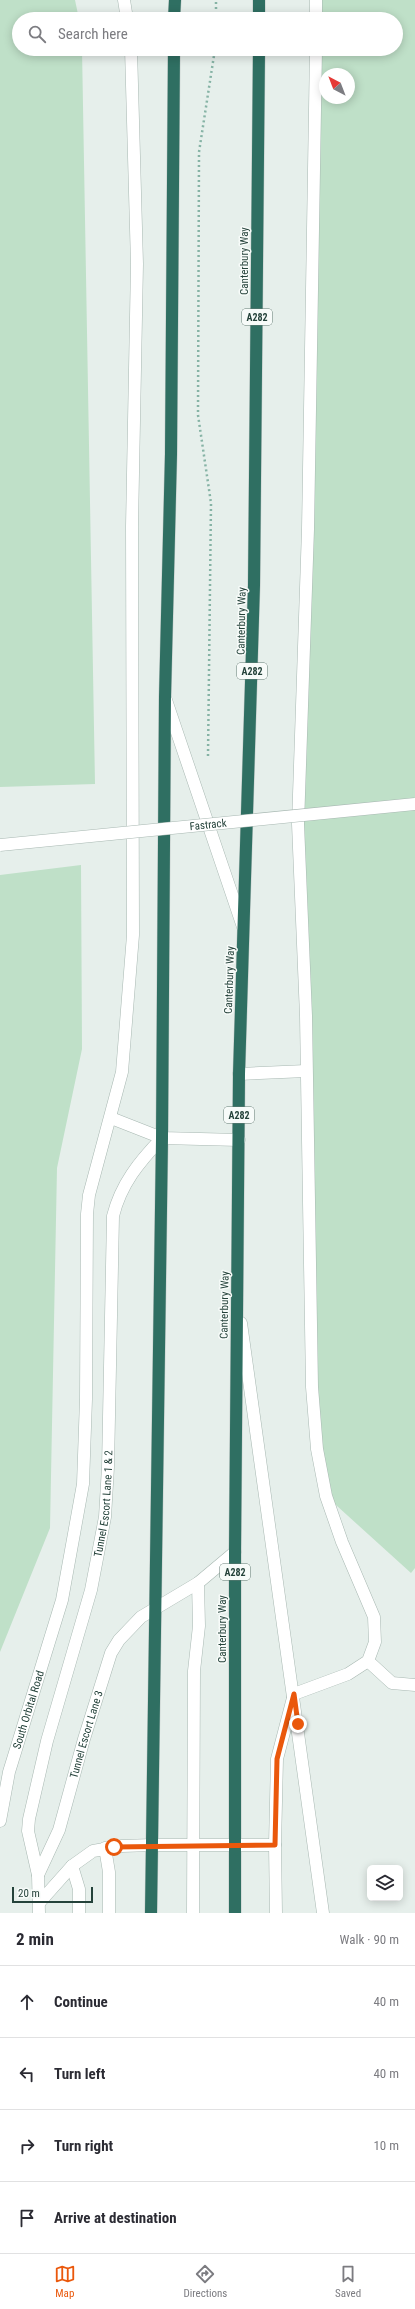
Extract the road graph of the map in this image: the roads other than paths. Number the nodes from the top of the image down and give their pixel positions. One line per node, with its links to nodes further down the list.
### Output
1 (124, 0): 5 (lane)
2 (174, 0): 6 (highway)
3 (259, 0): 7 (highway)
4 (316, 0): 8 (lane)
5 (126, 12)
6 (174, 12)
7 (259, 12)
8 (316, 12)
9 (131, 56): 19 (lane, South Orbital Road)
10 (174, 56): 13 (highway)
11 (259, 56): 16 (highway, Canterbury Way / A282)
12 (316, 56): 17 (lane)
13 (165, 697): 16 (lane); 20 (highway)
14 (415, 804): 15 (lane, Fastrack, bridge)
15 (0, 845)
16 (244, 931): 18 (highway, Canterbury Way / A282)
17 (306, 1072): 18 (lane); 26 (lane)
18 (239, 1074): 21 (highway, Canterbury Way / A282)
19 (111, 1118): 20 (lane); 29 (lane, South Orbital Road)
20 (162, 1138): 21 (lane); 25 (highway); 36 (lane, Tunnel Escort Lane 1 & 2)
21 (239, 1140): 22 (highway, Canterbury Way / A282)
22 (237, 1298): 23 (highway, Canterbury Way / A282); 28 (lane)
23 (235, 1552): 24 (lane, Tunnel Escort Lane 3); 33 (highway, Canterbury Way / A282)
24 (198, 1583): 25 (lane, Tunnel Escort Lane 3); 31 (lane)
25 (155, 1608): 30 (highway); 36 (lane, Tunnel Escort Lane 3)
26 (368, 1661): 27 (lane); 28 (lane)
27 (415, 1685)
28 (294, 1694): 32 (lane); 44 (lane)
29 (0, 1821)
30 (152, 1845): 31 (lane); 34 (lane); 40 (highway)
31 (193, 1845): 33 (lane); 41 (lane)
32 (275, 1845): 33 (lane); 43 (lane)
33 (234, 1846): 42 (highway, Canterbury Way / A282)
34 (105, 1848): 35 (lane); 39 (lane)
35 (72, 1866): 37 (lane); 38 (lane)
36 (38, 1875): 37 (lane, Tunnel Escort Lane 1 & 2)
37 (39, 1908)
38 (79, 1913)
39 (109, 1913)
40 (151, 1913)
41 (193, 1913)
42 (235, 1913)
43 (276, 1913)
44 (323, 1913)

